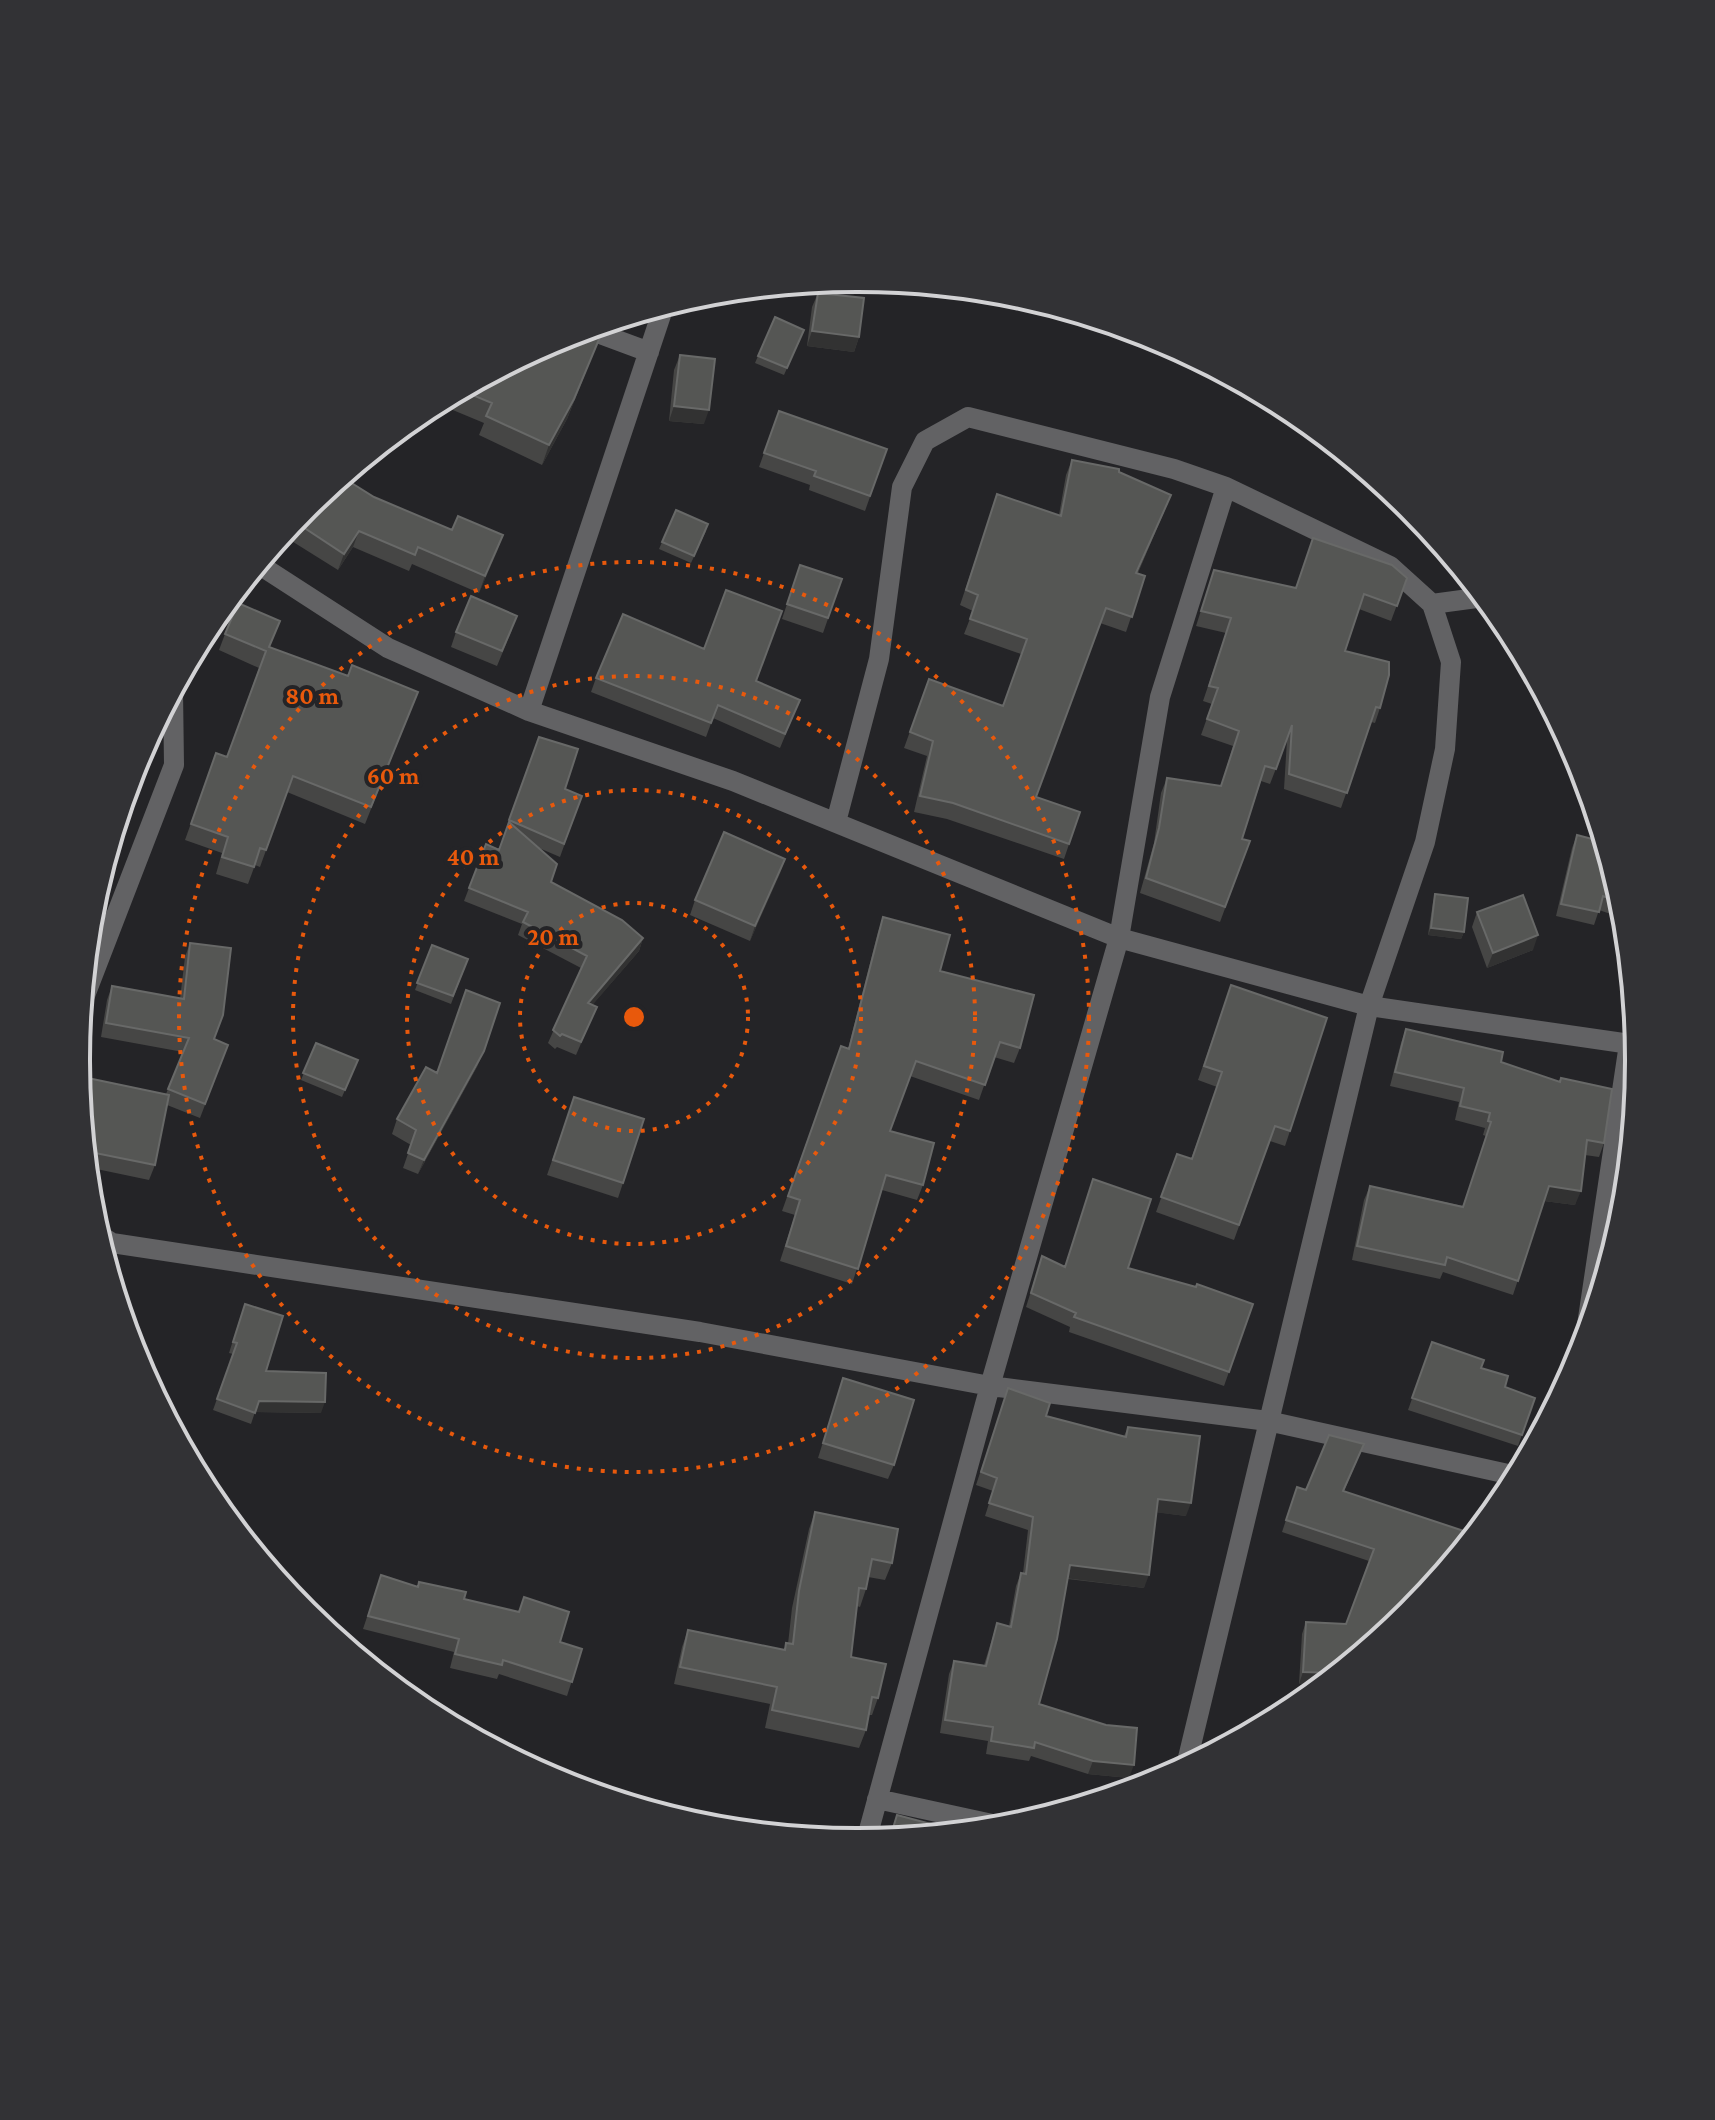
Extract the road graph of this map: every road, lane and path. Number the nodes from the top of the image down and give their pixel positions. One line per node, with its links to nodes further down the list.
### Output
1 (660, 319): 3 (street)
2 (604, 335): 3 (street)
3 (649, 352): 8 (street)
4 (1226, 487): 7 (street); 10 (street); 12 (street)
5 (267, 570): 8 (street)
6 (1470, 599): 7 (street)
7 (1432, 604): 13 (street)
8 (529, 711): 10 (street)
9 (173, 713): 11 (street)
10 (836, 822): 12 (street)
11 (101, 935)
12 (1119, 938): 13 (street); 18 (street)
13 (1369, 1006): 14 (street); 19 (street)
14 (1624, 1044)
15 (1623, 1105): 17 (street)
16 (112, 1243): 18 (street)
17 (1597, 1265)
18 (990, 1386): 19 (street); 22 (street)
19 (1268, 1421): 20 (street); 21 (street)
20 (1504, 1473)
21 (1189, 1751)
22 (877, 1799): 23 (street); 24 (street)
23 (970, 1819)
24 (870, 1828)

